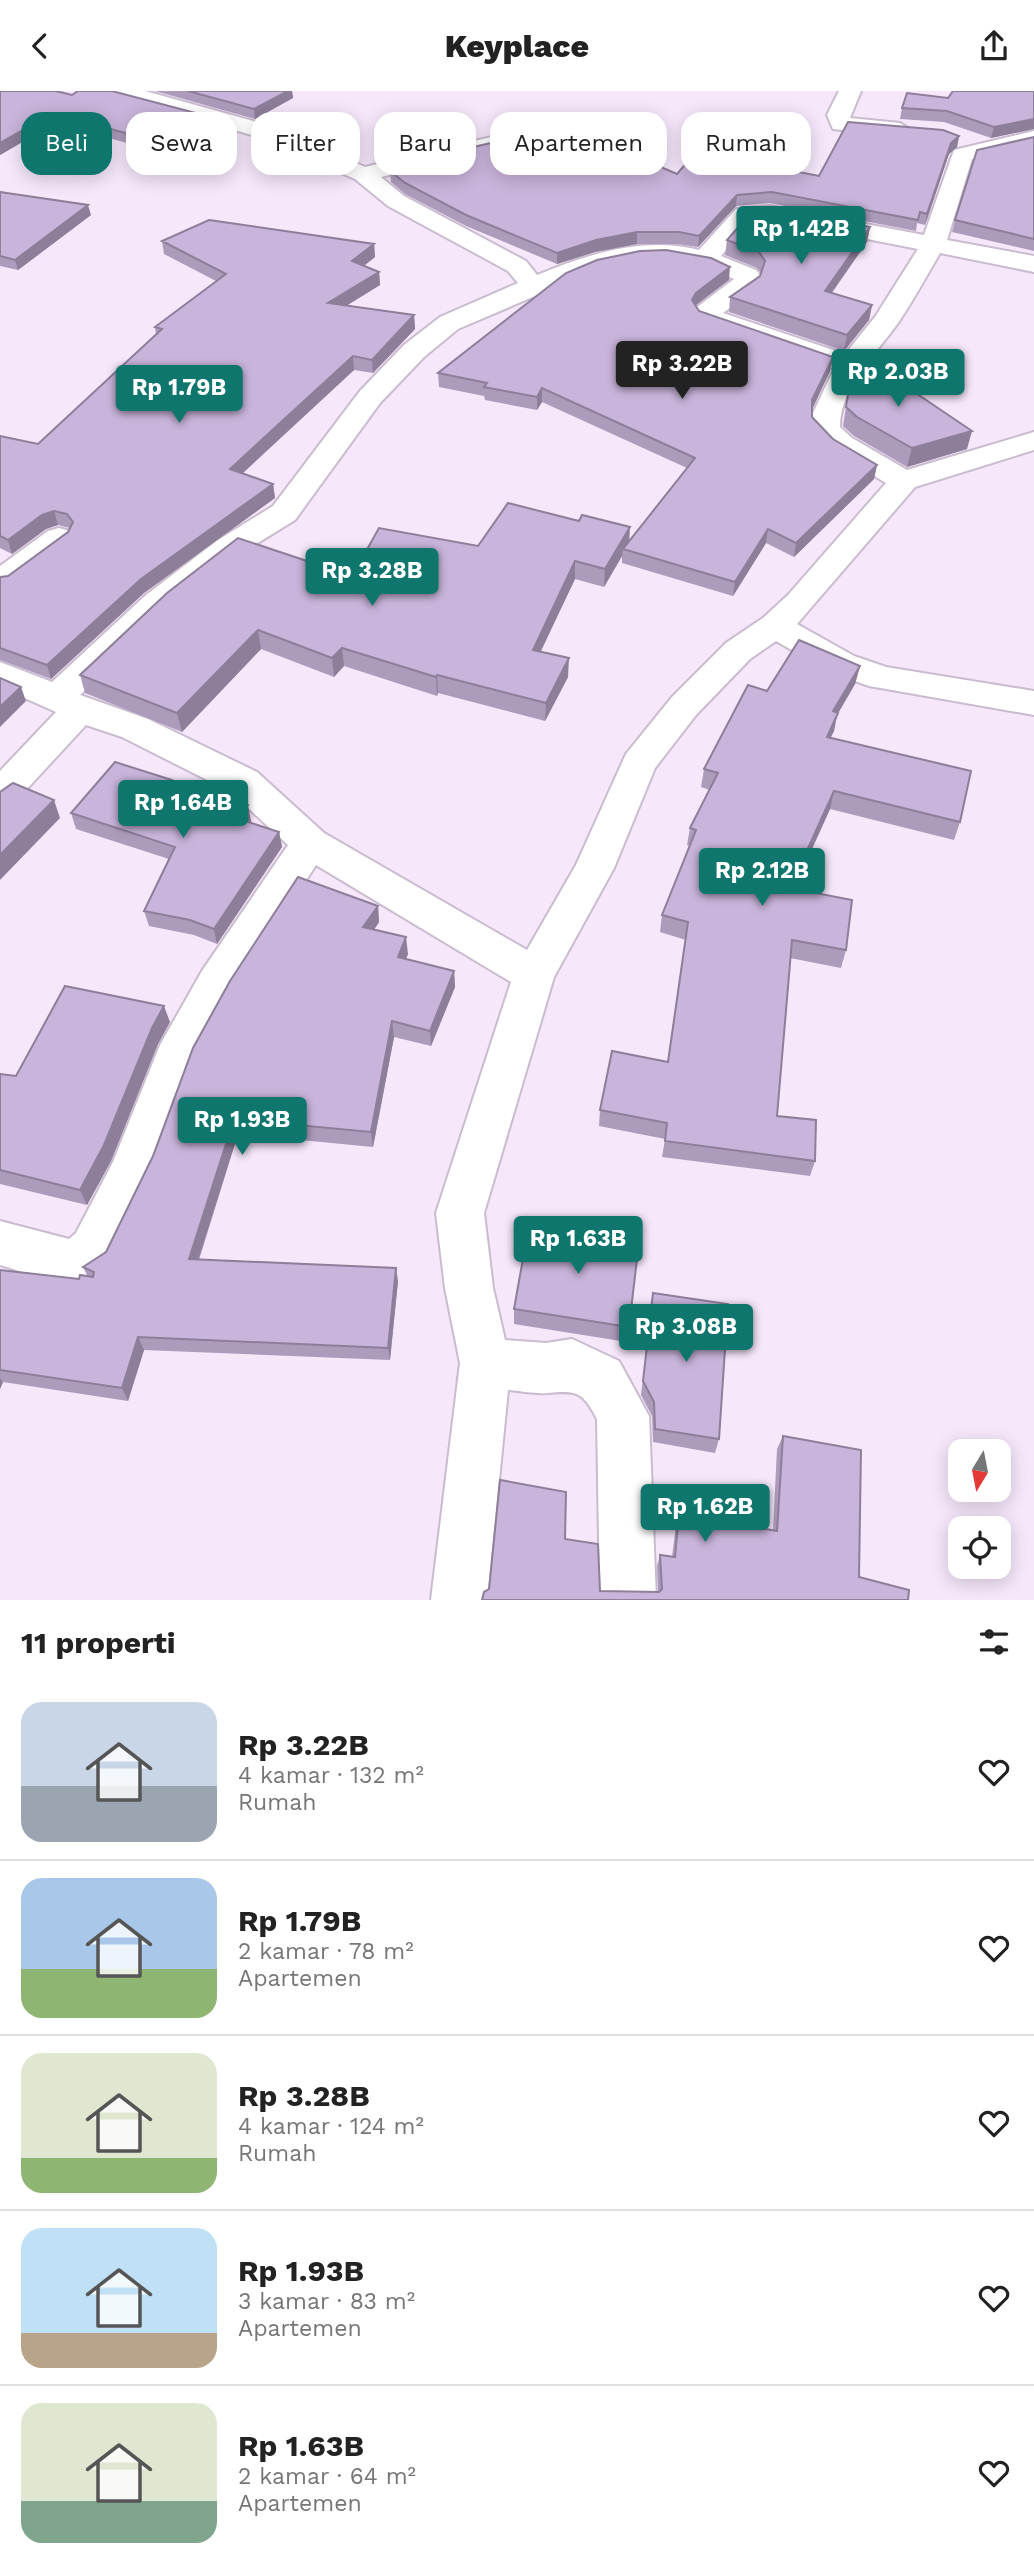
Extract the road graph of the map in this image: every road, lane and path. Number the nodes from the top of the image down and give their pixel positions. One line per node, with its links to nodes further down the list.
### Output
1 (110, 91): 4 (street)
2 (213, 91): 4 (street)
3 (850, 91): 5 (street)
4 (197, 111): 10 (street)
5 (919, 130)
6 (951, 134): 9 (street)
7 (1034, 138): 9 (street)
8 (490, 144): 10 (street)
9 (988, 148): 11 (street)
10 (363, 174): 14 (street)
11 (933, 245): 12 (street); 13 (street); 15 (street)
12 (705, 258): 14 (street); 15 (street)
13 (1034, 264)
14 (533, 286): 22 (street)
15 (850, 365): 17 (street)
16 (1034, 441): 17 (street)
17 (904, 481): 20 (street)
18 (59, 537): 19 (street)
19 (0, 581)
20 (775, 626): 23 (street); 26 (street)
21 (0, 674): 22 (street)
22 (68, 703): 24 (street); 25 (street)
23 (1034, 703)
24 (0, 794)
25 (310, 843): 26 (street); 27 (street)
26 (534, 975): 28 (street)
27 (0, 1243)
28 (485, 1363): 29 (street); 30 (street)
29 (459, 1600)
30 (628, 1600)

